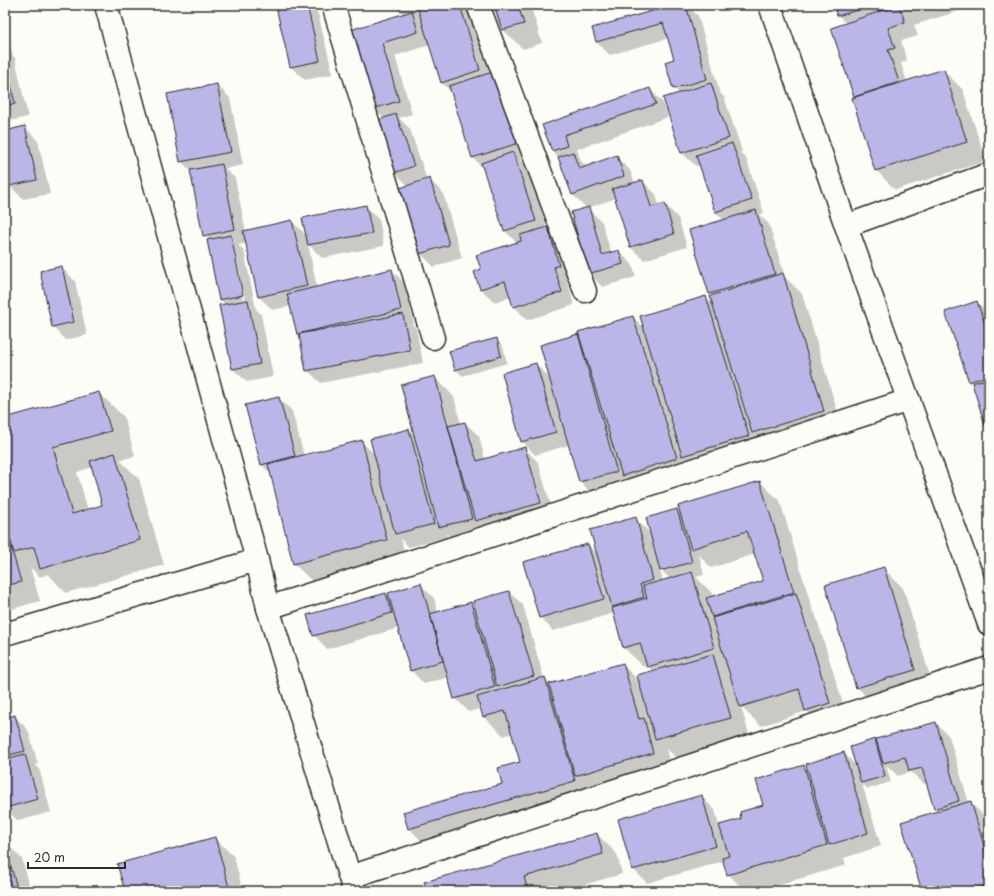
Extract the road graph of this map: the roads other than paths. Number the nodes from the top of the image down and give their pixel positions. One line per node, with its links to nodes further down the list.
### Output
1 (106, 5): 10 (street)
2 (333, 5): 8 (street)
3 (478, 5): 7 (street)
4 (770, 5): 6 (street)
5 (989, 174): 6 (street)
6 (846, 226): 9 (street)
7 (585, 291)
8 (433, 338)
9 (909, 400): 11 (street); 12 (street)
10 (257, 560): 11 (street); 13 (street)
11 (268, 608): 15 (street)
12 (989, 624)
13 (5, 634)
14 (989, 668): 15 (street)
15 (352, 884)

